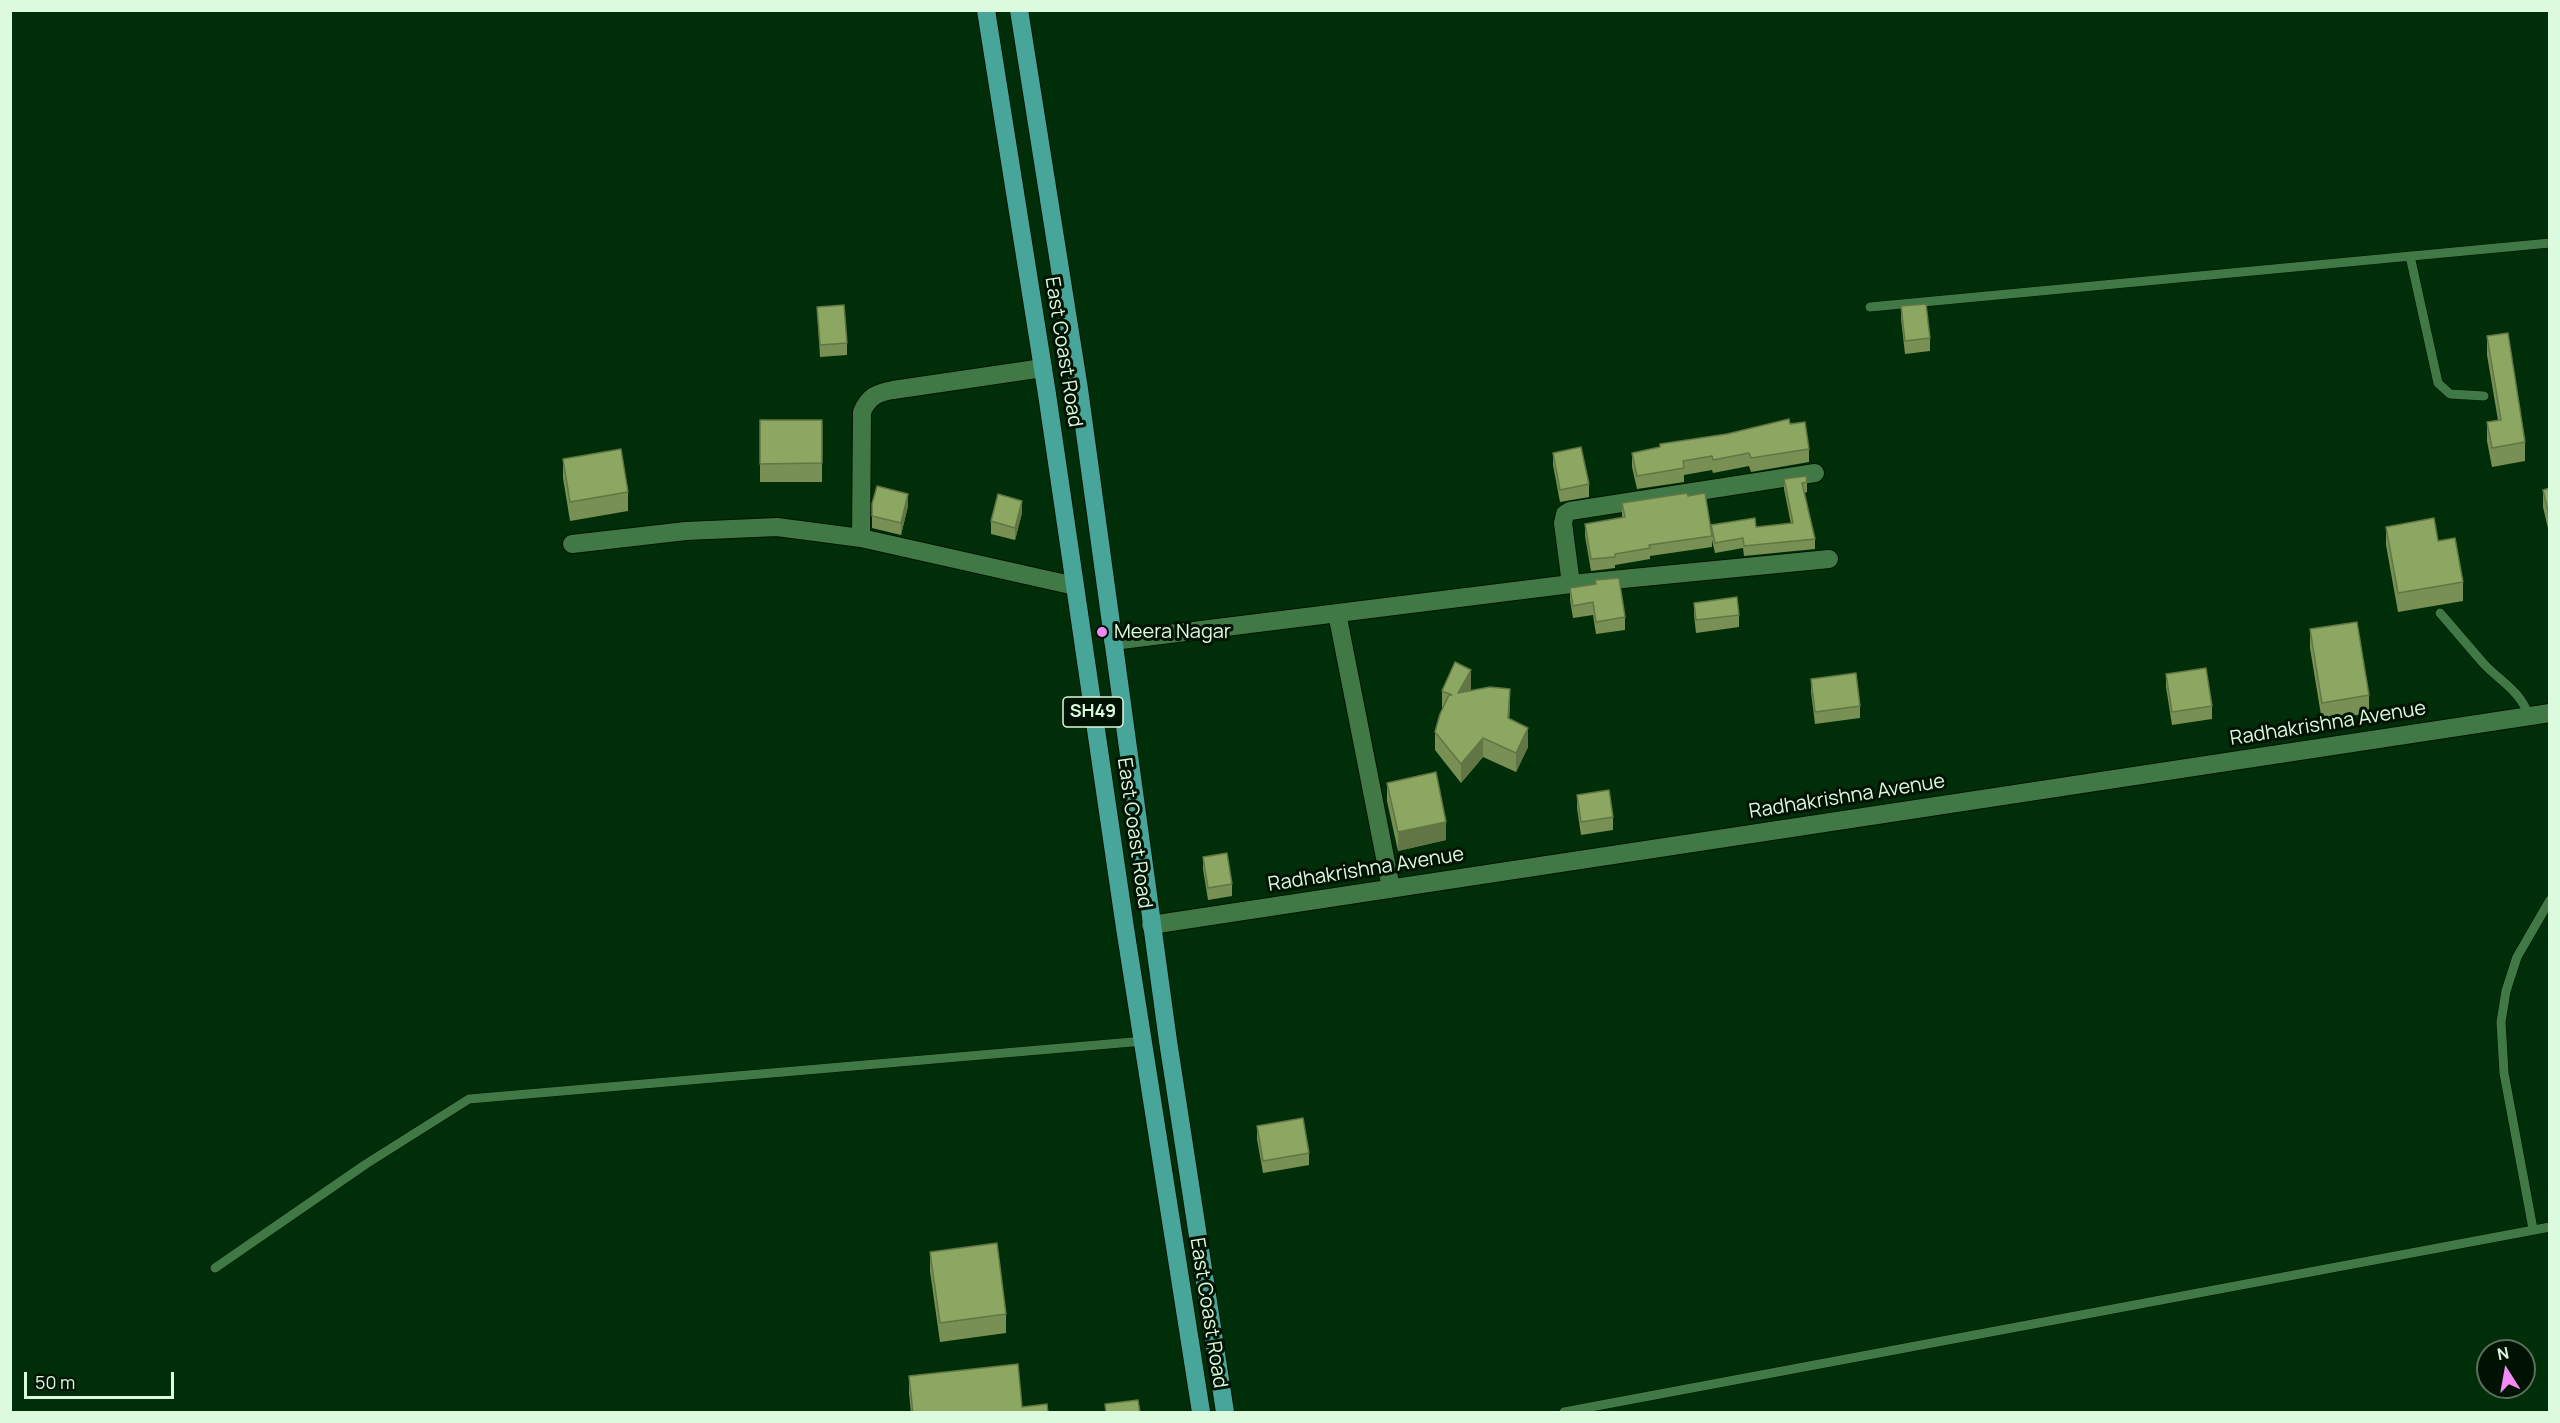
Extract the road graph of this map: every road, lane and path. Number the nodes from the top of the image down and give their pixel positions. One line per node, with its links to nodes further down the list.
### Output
1 (986, 10): 6 (main road, East Coast Road / SH49)
2 (1019, 10): 16 (main road, East Coast Road / SH49)
3 (2550, 243): 4 (lane)
4 (2410, 256): 5 (lane); 7 (lane)
5 (1870, 307)
6 (1043, 368): 9 (street); 13 (main road, East Coast Road / SH49)
7 (2484, 396)
8 (1815, 472): 12 (street)
9 (861, 538): 10 (street); 13 (street)
10 (572, 544)
11 (1829, 559): 12 (street)
12 (1571, 584): 14 (street)
13 (1075, 586): 22 (main road, East Coast Road / SH49)
14 (1337, 613): 16 (street); 19 (street)
15 (2440, 613): 18 (lane)
16 (1113, 641): 21 (main road, East Coast Road / SH49)
17 (2550, 713): 18 (street, Radhakrishna Avenue)
18 (2529, 717): 19 (street, Radhakrishna Avenue)
19 (1391, 888): 21 (street, Radhakrishna Avenue)
20 (2550, 900): 24 (lane)
21 (1151, 925): 27 (main road, East Coast Road / SH49)
22 (1144, 1041): 25 (lane); 26 (main road, East Coast Road / SH49)
23 (2550, 1227): 24 (lane)
24 (2533, 1229): 28 (lane)
25 (215, 1268)
26 (1201, 1413)
27 (1226, 1413)
28 (1564, 1413)

